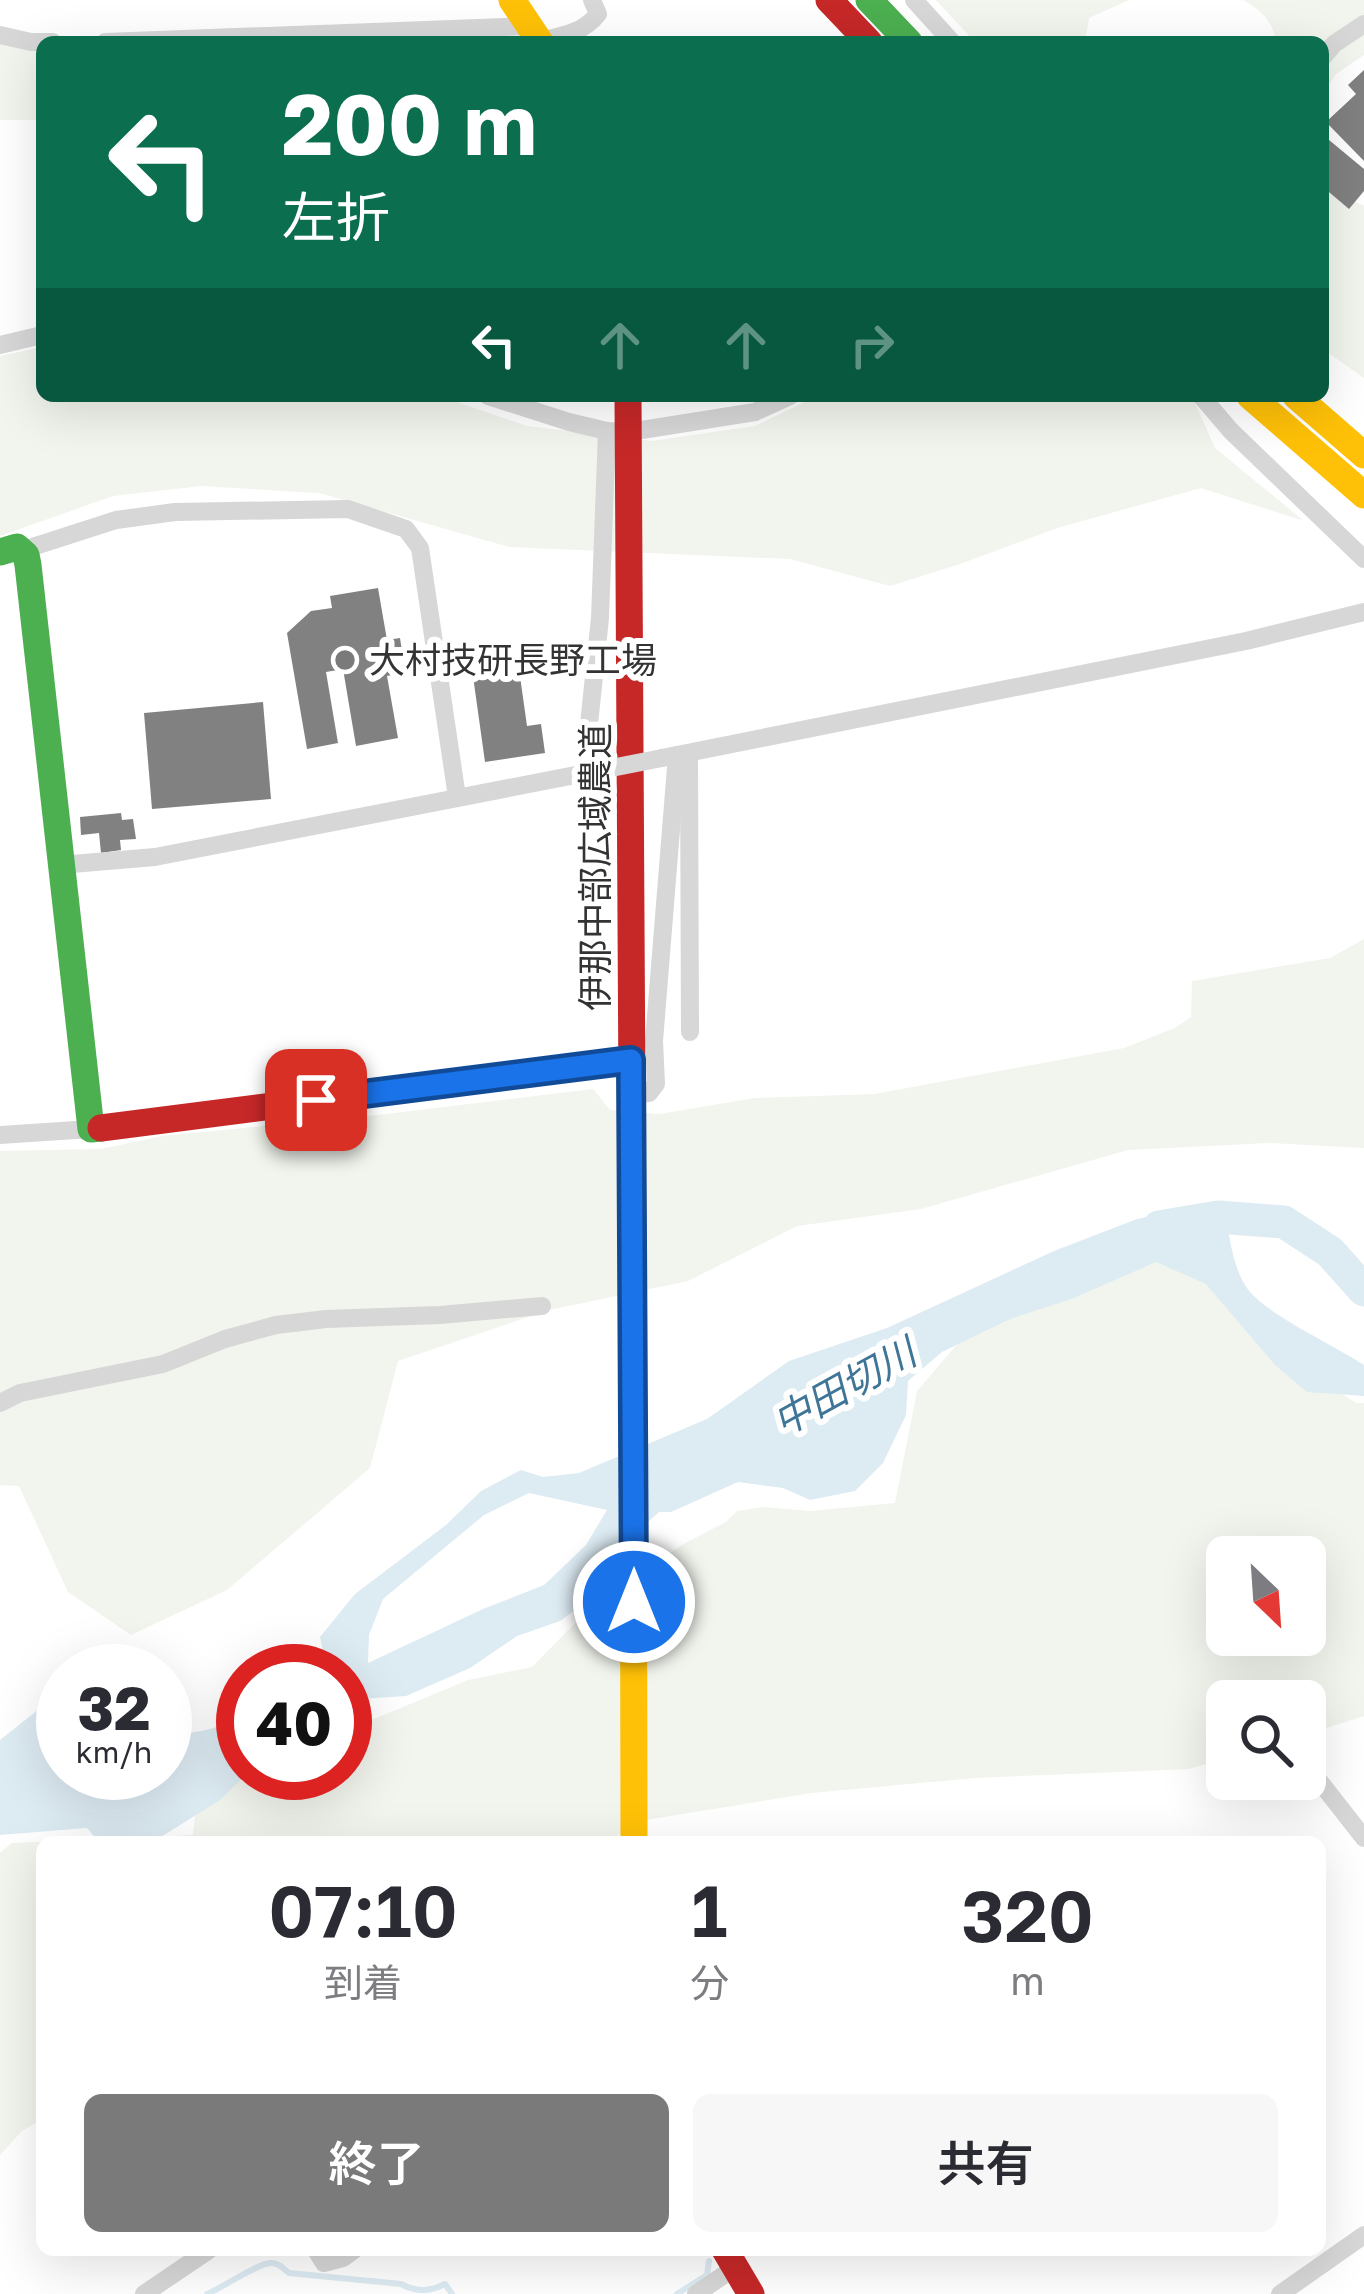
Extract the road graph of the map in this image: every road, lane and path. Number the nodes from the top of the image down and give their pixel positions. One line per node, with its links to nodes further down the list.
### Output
1 (512, 0): 8 (main road)
2 (592, 0): 8 (street)
3 (829, 0): 9 (main road)
4 (868, 0): 10 (main road)
5 (914, 0): 11 (street)
6 (1364, 24): 13 (street)
7 (0, 35): 12 (street)
8 (537, 36)
9 (863, 36)
10 (903, 36)
11 (947, 36)
12 (36, 42)
13 (1329, 50)
14 (36, 336): 15 (street)
15 (0, 345)
16 (507, 402): 22 (street)
17 (626, 402): 22 (main road, 伊那中部広域農道)
18 (1207, 402): 26 (street)
19 (1257, 402): 24 (main road)
20 (1303, 402): 23 (main road)
21 (756, 404): 22 (street)
22 (618, 431): 29 (street); 33 (main road, 伊那中部広域農道)
23 (1364, 455)
24 (1364, 495)
25 (11, 551): 30 (street); 31 (main road)
26 (1364, 559)
27 (1364, 612): 28 (street)
28 (676, 755): 29 (street, bridge); 32 (street); 34 (street)
29 (590, 772): 30 (street)
30 (457, 797): 31 (street)
31 (60, 865): 35 (main road)
32 (691, 1032)
33 (631, 1060): 34 (main road, 伊那中部広域農道); 35 (main road)
34 (631, 1109): 40 (main road, 伊那中部広域農道)
35 (91, 1129): 36 (street)
36 (0, 1135)
37 (542, 1306): 38 (street)
38 (0, 1403)
39 (1326, 1790): 41 (street)
40 (634, 1836)
41 (1364, 1838)
42 (1364, 2235): 50 (street)
43 (200, 2256): 47 (street)
44 (320, 2256): 45 (street)
45 (346, 2256)
46 (729, 2259): 48 (street); 49 (main road)
47 (144, 2294)
48 (695, 2294)
49 (751, 2294)
50 (1280, 2294)

